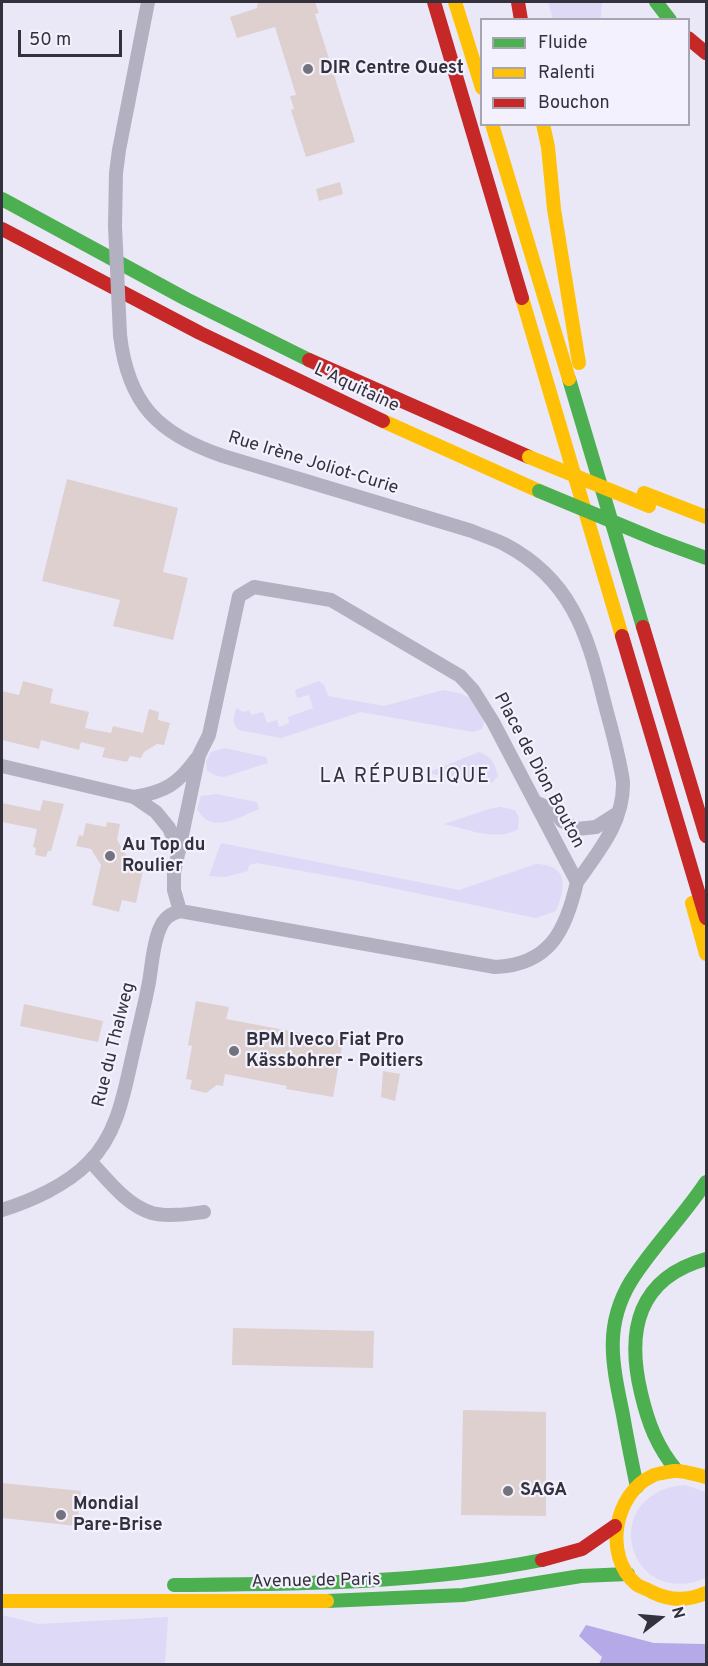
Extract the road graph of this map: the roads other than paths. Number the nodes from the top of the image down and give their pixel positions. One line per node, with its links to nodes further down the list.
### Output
1 (434, 2): 24 (main road)
2 (455, 2): 10 (main road)
3 (518, 2): 6 (main road)
4 (656, 2): 7 (main road)
5 (148, 3): 29 (street, Rue Irène Joliot-Curie, bridge)
6 (521, 18)
7 (668, 18)
8 (690, 40): 9 (main road)
9 (706, 53)
10 (480, 82)
11 (493, 126): 21 (main road)
12 (543, 126): 14 (main road)
13 (549, 126): 14 (main road)
14 (548, 147): 21 (main road)
15 (2, 200): 17 (main road, L'Aquitaine)
16 (2, 229): 20 (main road, L'Aquitaine, bridge)
17 (647, 500): 18 (main road); 19 (main road)
18 (706, 517)
19 (706, 528)
20 (706, 558)
21 (660, 677): 22 (main road)
22 (666, 699): 27 (main road); 30 (main road)
23 (199, 755): 26 (street); 28 (street, Place de Dion Bouton); 31 (street, Place de Dion Bouton)
24 (661, 765): 34 (main road); 35 (main road)
25 (2, 766): 26 (street)
26 (134, 797): 31 (street)
27 (706, 799)
28 (535, 802): 29 (street); 32 (street, Place de Dion Bouton)
29 (618, 813): 32 (street, Rue Irène Joliot-Curie)
30 (706, 836)
31 (179, 851): 33 (street, Place de Dion Bouton)
32 (577, 882): 33 (street)
33 (180, 911): 36 (street, Rue du Thalweg)
34 (706, 918)
35 (706, 954)
36 (90, 1161): 38 (street, Rue du Thalweg); 39 (street)
37 (706, 1182): 43 (main road)
38 (2, 1210)
39 (204, 1212)
40 (706, 1259): 41 (main road)
41 (677, 1471): 42 (main road); 43 (main road)
42 (706, 1477)
43 (637, 1487): 44 (main road)
44 (615, 1526): 45 (main road); 46 (main road, Avenue de Paris)
45 (628, 1574): 47 (main road); 48 (main road, Avenue de Paris)
46 (158, 1586)
47 (705, 1595)
48 (2, 1601)

